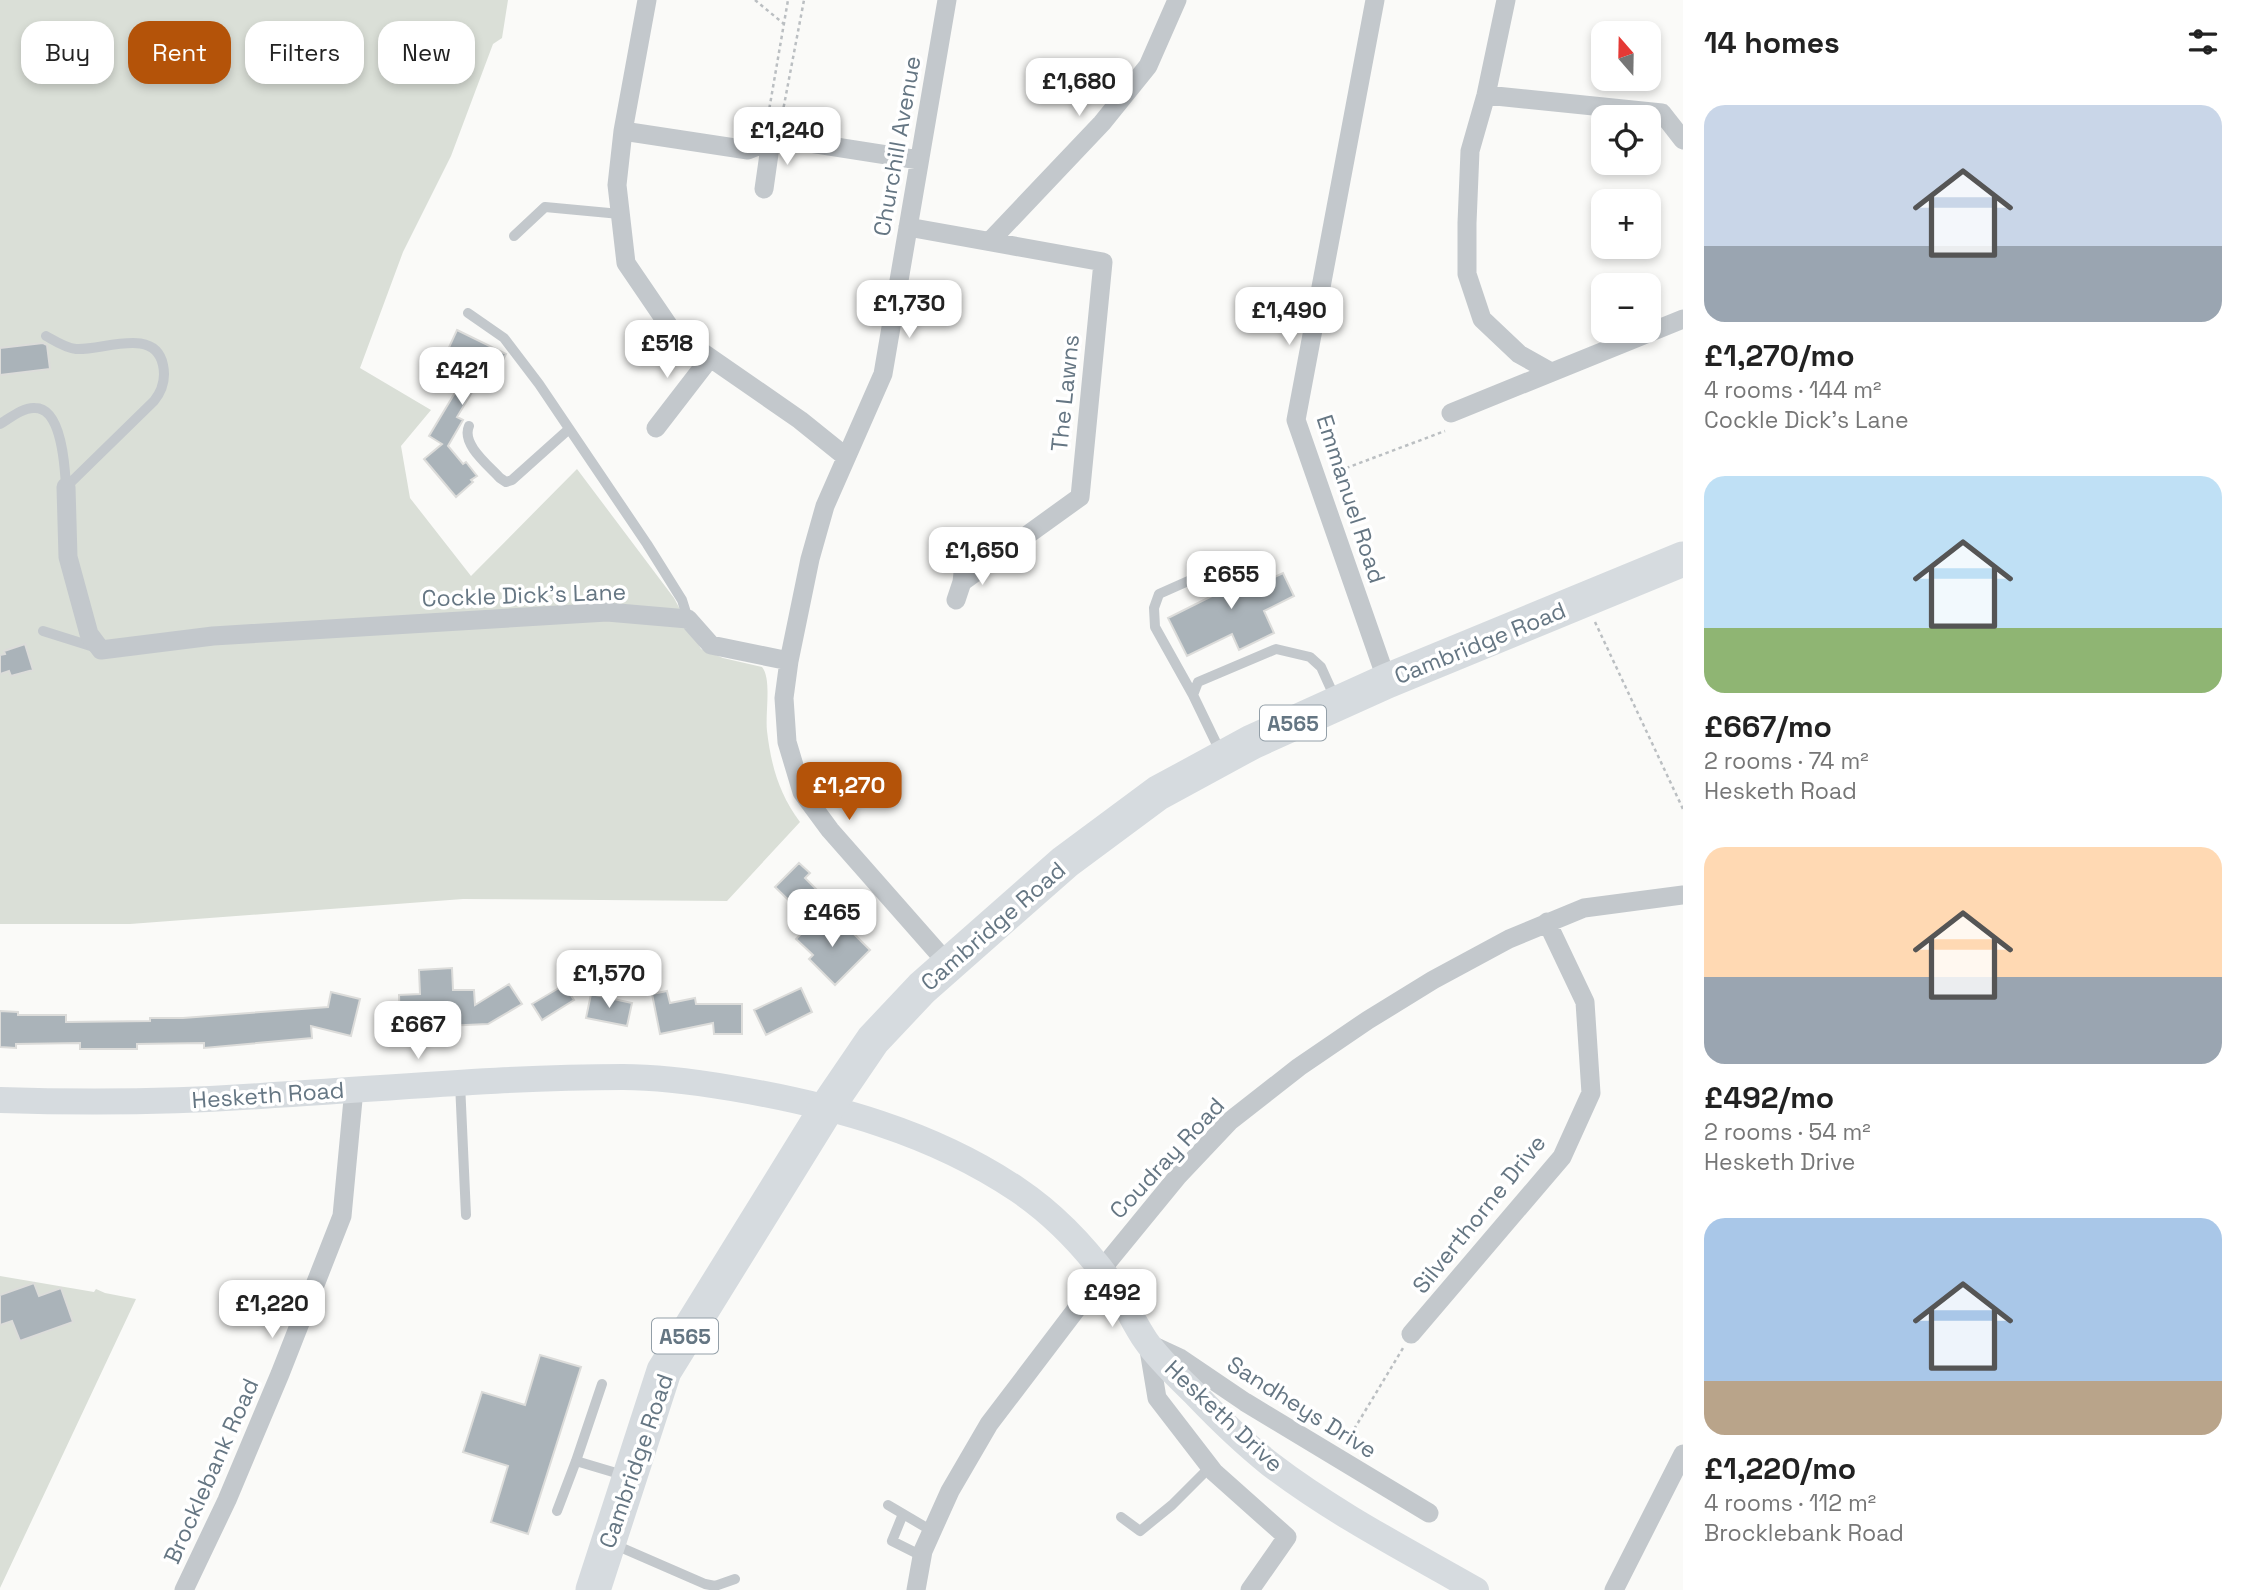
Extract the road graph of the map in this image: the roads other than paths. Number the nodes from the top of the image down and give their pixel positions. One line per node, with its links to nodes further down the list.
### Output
1 (647, 0): 7 (street)
2 (947, 0): 10 (street, Churchill Avenue)
3 (1177, 0): 15 (street)
4 (1375, 0): 35 (street, Emmanuel Road)
5 (1507, 0): 6 (street)
6 (1486, 95): 9 (street); 20 (street)
7 (622, 131): 8 (street); 12 (street)
8 (771, 140): 10 (street); 11 (street)
9 (1683, 140)
10 (919, 160): 13 (street, Churchill Avenue)
11 (764, 189)
12 (620, 214): 14 (lane); 19 (street)
13 (908, 227): 15 (street); 26 (street, Churchill Avenue)
14 (514, 236)
15 (990, 241): 30 (street, The Lawns)
16 (468, 313): 25 (lane)
17 (1683, 319): 20 (street)
18 (46, 336): 27 (lane)
19 (710, 358): 24 (street); 26 (street)
20 (1551, 372): 21 (street)
21 (1451, 413)
22 (0, 424): 27 (lane)
23 (469, 426): 25 (lane)
24 (656, 428)
25 (569, 429): 31 (lane)
26 (846, 457): 34 (street, Churchill Avenue)
27 (66, 487): 33 (street)
28 (1683, 559): 35 (highway, Cambridge Road / A565)
29 (1195, 578): 36 (lane)
30 (961, 582)
31 (688, 619): 33 (street, Cockle Dick's Lane); 34 (street)
32 (43, 631): 33 (lane)
33 (101, 650)
34 (789, 661): 41 (street)
35 (1387, 681): 37 (highway, Cambridge Road / A565)
36 (1193, 695): 37 (lane); 38 (lane)
37 (1337, 704): 38 (highway, Cambridge Road / A565)
38 (1223, 758): 41 (highway, Cambridge Road / A565)
39 (1683, 895): 40 (street, Coudray Road)
40 (1547, 922): 47 (street, Coudray Road); 48 (street, Silverthorne Drive)
41 (948, 964): 45 (highway, Cambridge Road / A565)
42 (460, 1082): 43 (street, Hesketh Road); 45 (street, Hesketh Road); 46 (lane)
43 (354, 1089): 44 (street, Hesketh Road); 65 (street, Brocklebank Road)
44 (0, 1100)
45 (828, 1106): 47 (street, Hesketh Drive); 54 (highway, Cambridge Road / A565)
46 (466, 1216)
47 (1101, 1270): 49 (street, Hesketh Drive); 60 (street, Coudray Road)
48 (1411, 1334)
49 (1148, 1343): 53 (street); 57 (street, Sandheys Drive); 64 (street, Hesketh Drive)
50 (602, 1384): 52 (lane)
51 (1683, 1454): 69 (street)
52 (576, 1461): 54 (lane); 56 (lane)
53 (1210, 1467): 59 (lane); 68 (street)
54 (630, 1477): 61 (highway, Cambridge Road / A565)
55 (888, 1505): 58 (lane)
56 (557, 1511)
57 (1429, 1513)
58 (903, 1514): 60 (lane); 62 (lane)
59 (1121, 1517)
60 (932, 1531): 62 (street, Coudray Road)
61 (609, 1542): 63 (lane); 66 (highway, Cambridge Road / A565)
62 (922, 1556): 67 (street, Coudray Road)
63 (735, 1579)
64 (1470, 1587)
65 (184, 1590)
66 (593, 1590)
67 (916, 1590)
68 (1250, 1590)
69 (1614, 1590)

